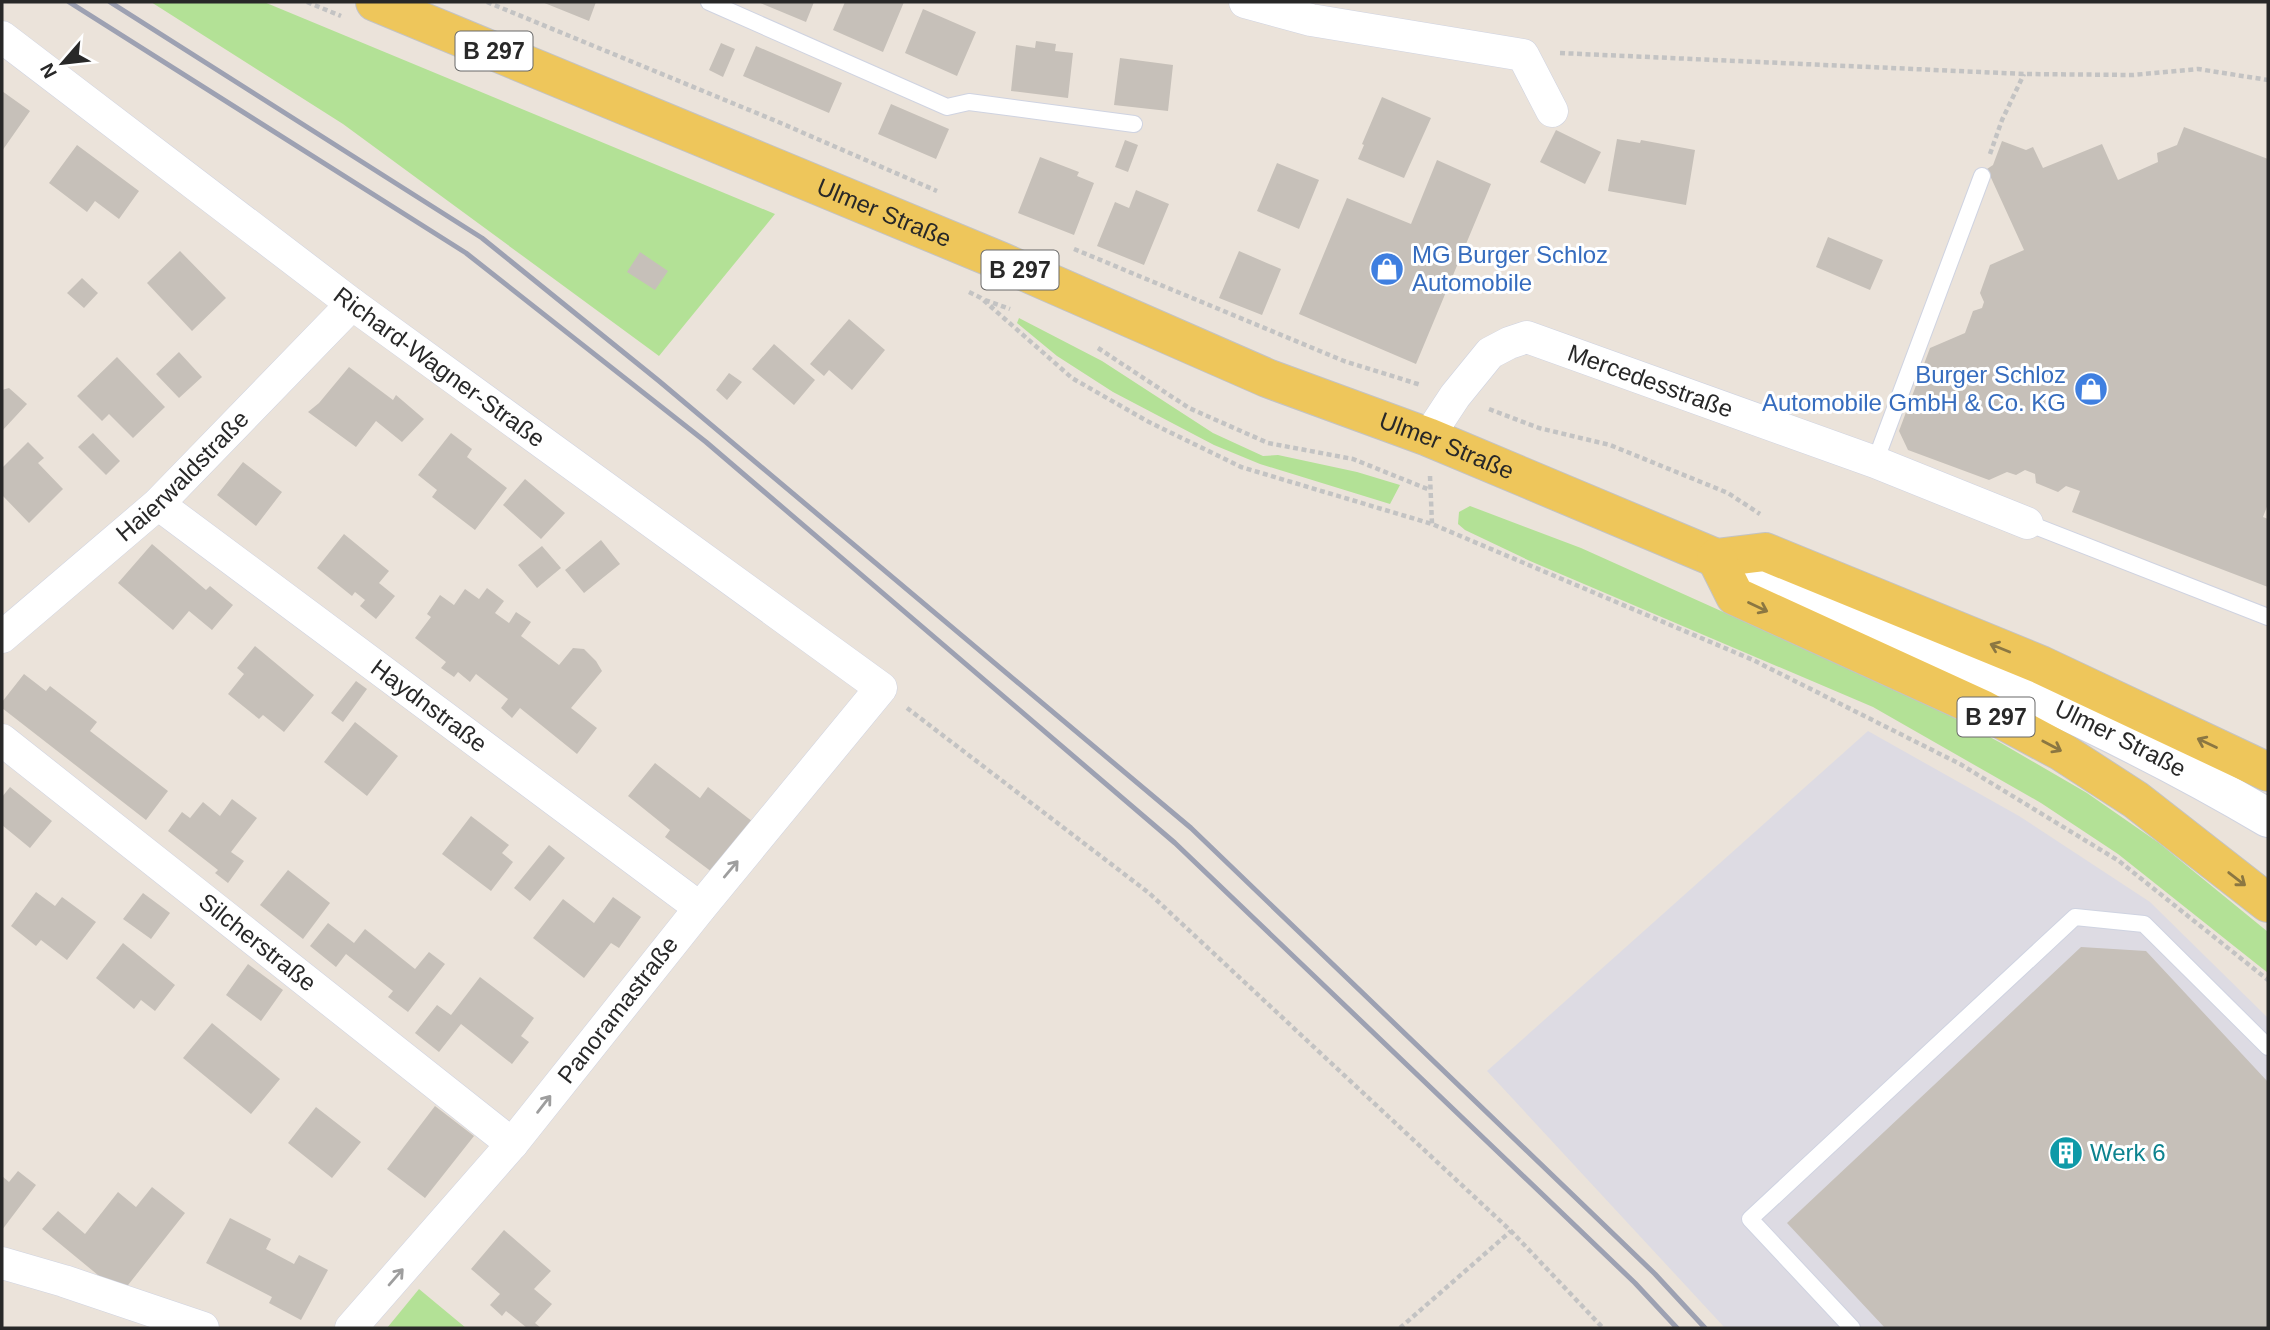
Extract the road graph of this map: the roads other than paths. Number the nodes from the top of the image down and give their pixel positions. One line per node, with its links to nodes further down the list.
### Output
1 (375, 2): 9 (main road, Ulmer Straße / B 297)
2 (709, 2): 6 (lane)
3 (1245, 2): 5 (street)
4 (2, 37): 8 (street, Richard-Wagner-Straße)
5 (1552, 111)
6 (1134, 124)
7 (1982, 176): 10 (lane)
8 (352, 304): 11 (street, Haierwaldstraße); 16 (street, Richard-Wagner-Straße)
9 (1428, 437): 10 (street, Mercedesstraße); 13 (main road, Ulmer Straße / B 297)
10 (1875, 463): 12 (street, Mercedesstraße)
11 (159, 504): 15 (street, Haierwaldstraße); 21 (street, Haydnstraße)
12 (2027, 523): 14 (lane)
13 (1716, 558): 18 (main road, B 297, one-way to 13); 19 (main road, Ulmer Straße); 20 (main road, B 297, one-way to 20)
14 (2268, 617)
15 (2, 637)
16 (881, 688): 21 (street, Panoramastraße, one-way to 16)
17 (2, 740): 23 (street, Silcherstraße)
18 (2268, 772)
19 (2268, 818)
20 (2268, 903)
21 (700, 908): 23 (street, Panoramastraße, one-way to 21)
22 (2268, 1047): 27 (lane)
23 (512, 1144): 26 (street, Panoramastraße, one-way to 23)
24 (2, 1263): 25 (street)
25 (203, 1328)
26 (351, 1328)
27 (1852, 1328)

